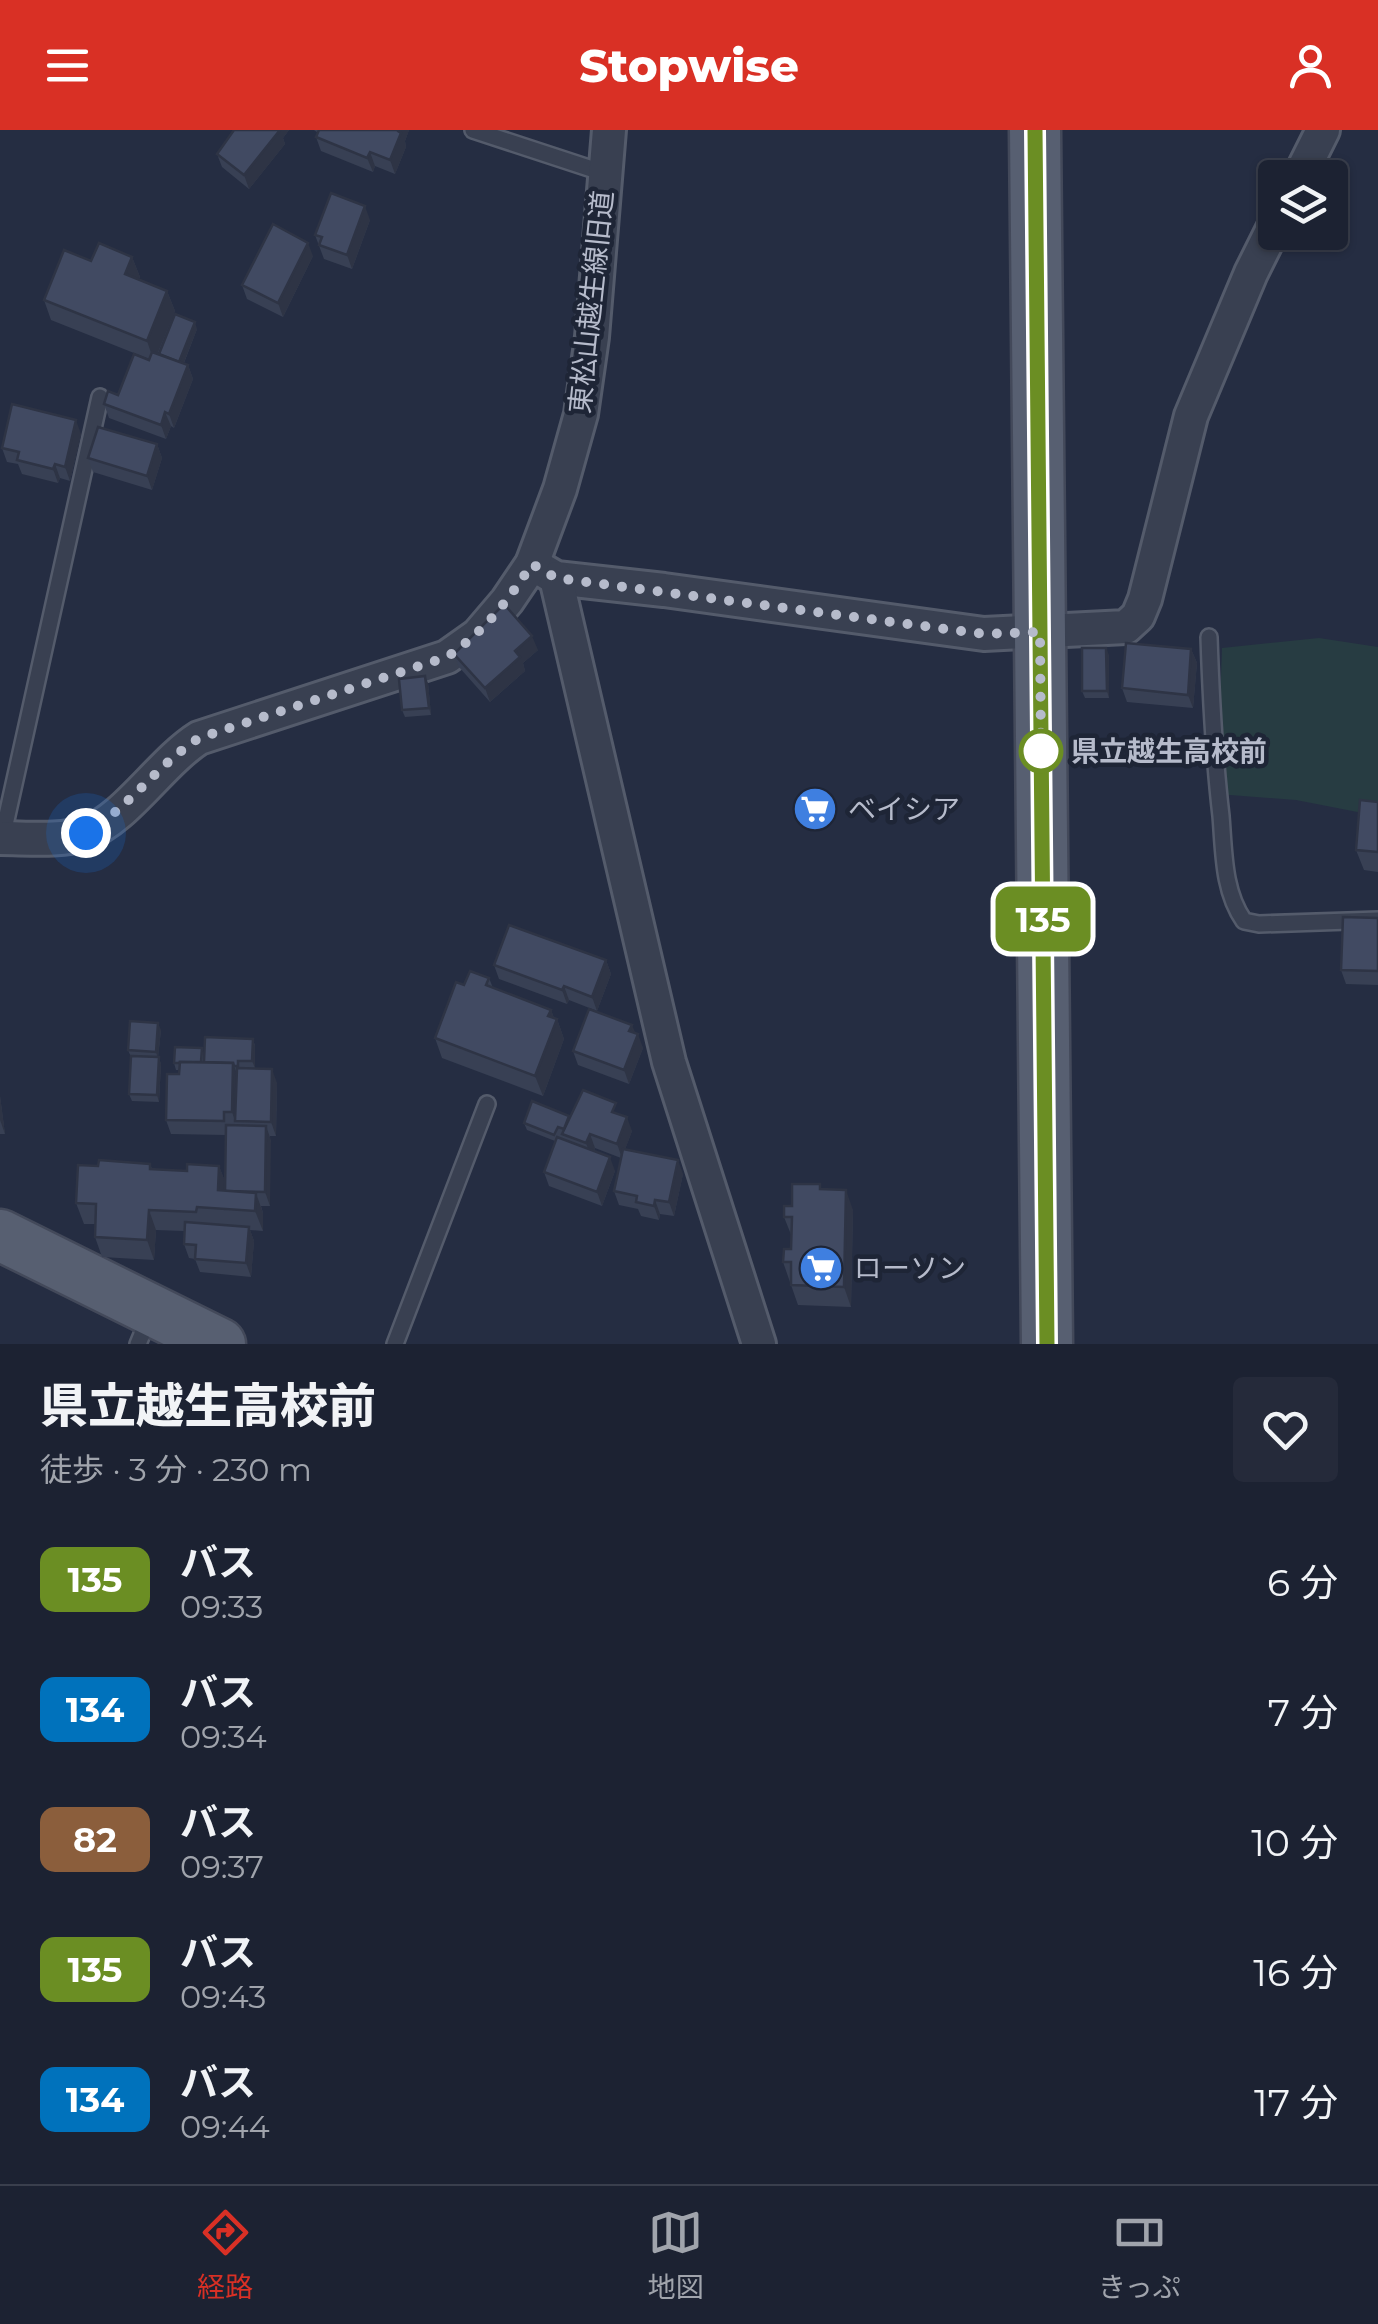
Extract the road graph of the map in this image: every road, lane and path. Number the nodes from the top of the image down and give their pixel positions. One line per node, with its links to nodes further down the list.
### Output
1 (473, 130): 6 (lane)
2 (609, 130): 6 (street, 東松山越生線旧道)
3 (1035, 130): 10 (main road)
4 (1323, 130): 5 (street)
5 (1308, 160)
6 (604, 173): 9 (street, 東松山越生線旧道)
7 (1262, 250): 10 (street)
8 (100, 397): 12 (lane)
9 (544, 571): 10 (street); 12 (street, 東松山越生線旧道); 19 (street)
10 (1040, 632): 20 (main road)
11 (1208, 637): 13 (lane)
12 (1, 838)
13 (1378, 920)
14 (487, 1104): 18 (lane)
15 (0, 1234): 16 (main road)
16 (145, 1327): 17 (main road)
17 (220, 1344)
18 (395, 1344)
19 (759, 1344)
20 (1047, 1344)

